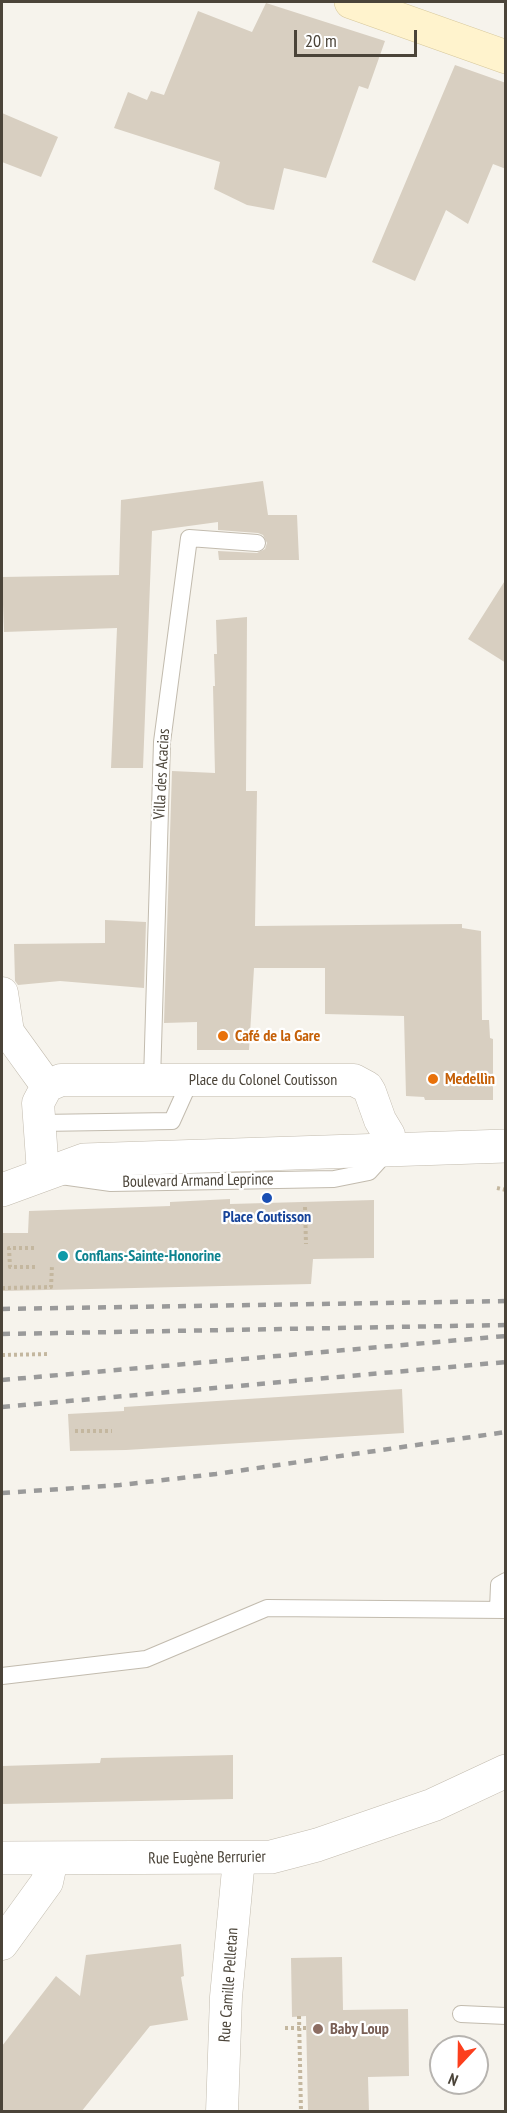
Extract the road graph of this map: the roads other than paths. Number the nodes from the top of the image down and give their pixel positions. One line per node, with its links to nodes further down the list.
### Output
1 (351, 2): 2 (main road)
2 (506, 57)
3 (257, 543): 5 (lane, Villa des Acacias)
4 (2, 993): 7 (street)
5 (152, 1080): 6 (street, Place du Colonel Coutisson); 7 (street, Place du Colonel Coutisson)
6 (190, 1081): 8 (lane); 10 (street, Place du Colonel Coutisson)
7 (47, 1086): 8 (street)
8 (39, 1123): 11 (street)
9 (506, 1146): 10 (street)
10 (389, 1150): 11 (street)
11 (43, 1173): 12 (street)
12 (2, 1190)
13 (506, 1581): 14 (lane)
14 (502, 1610): 15 (lane)
15 (2, 1676)
16 (506, 1771): 19 (street, Rue Eugène Berrurier)
17 (2, 1858): 18 (street, Rue Eugène Berrurier)
18 (52, 1859): 19 (street, Rue Eugène Berrurier); 20 (street)
19 (239, 1859): 23 (street, Rue Camille Pelletan)
20 (2, 1944)
21 (461, 2014): 22 (lane)
22 (506, 2016)
23 (222, 2112)

